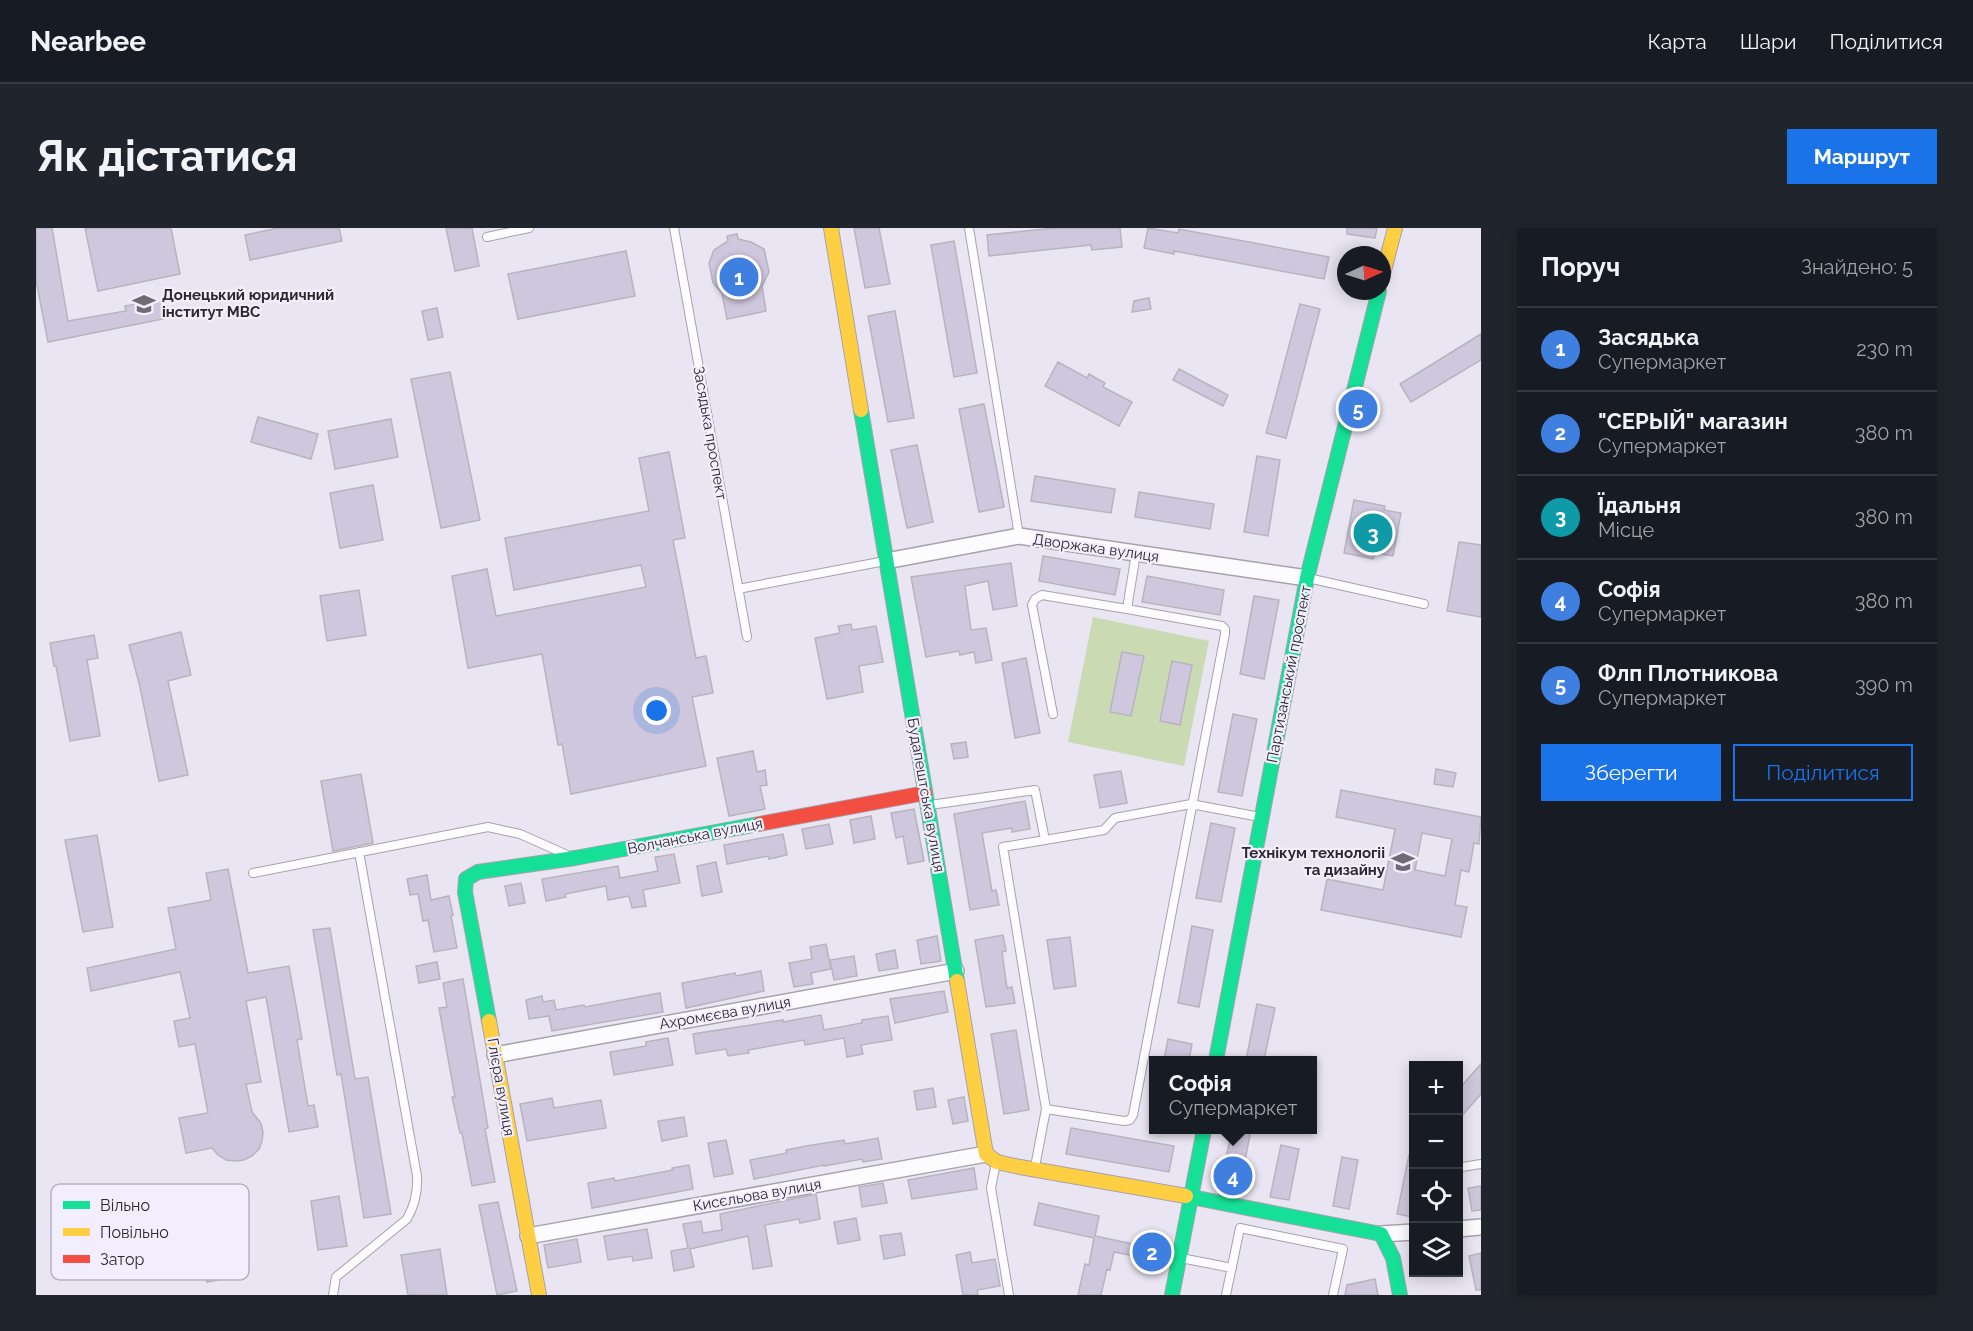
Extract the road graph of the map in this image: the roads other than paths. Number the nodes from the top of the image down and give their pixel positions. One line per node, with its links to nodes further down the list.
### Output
1 (529, 228): 6 (lane)
2 (674, 228): 13 (lane, Засядька проспект)
3 (831, 228): 11 (street, Будапештська вулиця)
4 (969, 228): 9 (lane)
5 (1395, 228): 7 (street)
6 (487, 237)
7 (1390, 246)
8 (1377, 300): 12 (street, Партизанський проспект)
9 (1019, 536): 10 (street, Дворжака вулиця); 11 (street, Дворжака вулиця)
10 (1136, 553): 12 (street, Дворжака вулиця); 15 (lane)
11 (886, 561): 13 (lane); 18 (street, Будапештська вулиця)
12 (1307, 578): 14 (lane); 20 (street, Партизанський проспект)
13 (738, 589): 16 (lane, Засядька проспект)
14 (1424, 604)
15 (1127, 609): 17 (lane); 19 (lane)
16 (747, 637)
17 (1053, 714)
18 (926, 799): 21 (lane); 23 (street, Волчанська вулиця); 26 (street, Будапештська вулиця)
19 (1191, 804): 20 (lane); 21 (lane); 29 (lane)
20 (1262, 818): 28 (street, Партизанський проспект)
21 (1045, 840): 29 (lane)
22 (359, 852): 23 (lane); 24 (lane); 43 (lane)
23 (575, 858): 25 (street, Волчанська вулиця)
24 (253, 873)
25 (466, 879): 27 (street, Глієра вулиця)
26 (956, 971): 27 (street, Ахромєєва вулиця); 31 (street, Будапештська вулиця)
27 (495, 1055): 40 (street, Глієра вулиця)
28 (1217, 1056)
29 (1046, 1109): 33 (lane)
30 (1203, 1134): 35 (street)
31 (991, 1158): 33 (street); 40 (street, Кисєльова вулиця); 45 (lane)
32 (1481, 1164): 34 (lane)
33 (1035, 1169): 35 (street)
34 (1459, 1169)
35 (1191, 1197): 39 (street); 41 (street)
36 (1481, 1227): 37 (street)
37 (1463, 1229)
38 (1409, 1232): 39 (street)
39 (1381, 1234): 49 (street)
40 (528, 1236): 44 (street, Глієра вулиця)
41 (1179, 1257): 42 (lane); 46 (street)
42 (1232, 1268): 47 (lane); 48 (lane)
43 (333, 1295)
44 (539, 1295)
45 (1009, 1295)
46 (1172, 1295)
47 (1226, 1295)
48 (1333, 1295)
49 (1400, 1295)

